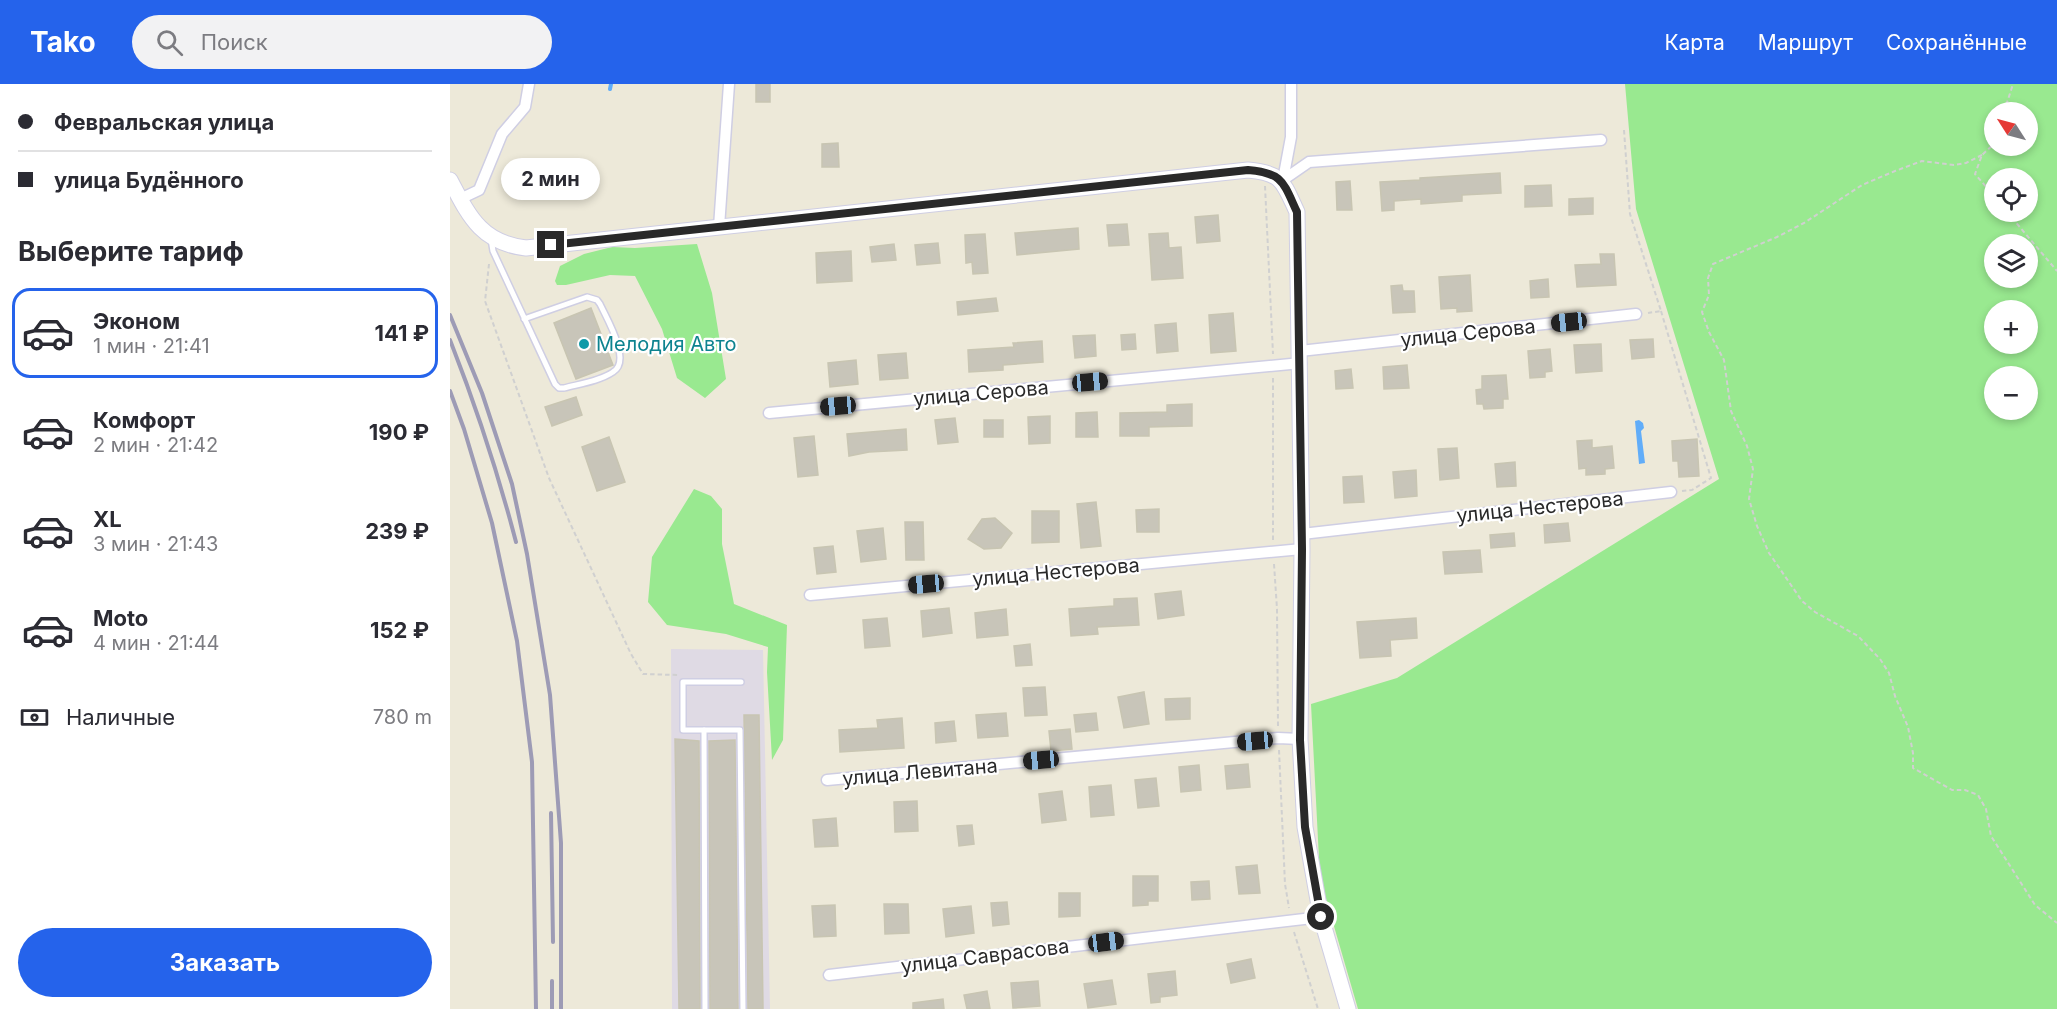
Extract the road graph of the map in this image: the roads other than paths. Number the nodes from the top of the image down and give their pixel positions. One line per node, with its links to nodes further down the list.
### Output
1 (529, 84): 7 (street)
2 (729, 84): 8 (street)
3 (1291, 84): 6 (street)
4 (1601, 140): 6 (street)
5 (450, 180): 7 (main road)
6 (1282, 180): 8 (main road); 12 (main road)
7 (460, 199): 9 (main road)
8 (719, 228): 9 (main road)
9 (491, 238): 11 (lane)
10 (1636, 314): 12 (street, улица Серова)
11 (524, 319): 11 (lane)
12 (1300, 357): 13 (street, улица Серова); 15 (main road)
13 (769, 413)
14 (1671, 492): 15 (street, улица Нестерова)
15 (1302, 541): 16 (street, улица Нестерова); 19 (main road)
16 (810, 595)
17 (741, 682): 18 (lane)
18 (704, 730): 23 (lane); 24 (lane)
19 (1300, 740): 20 (street, улица Левитана); 21 (main road)
20 (827, 780)
21 (1321, 917): 22 (street, улица Саврасова); 25 (main road)
22 (829, 975)
23 (705, 1009)
24 (743, 1009)
25 (1348, 1009)

